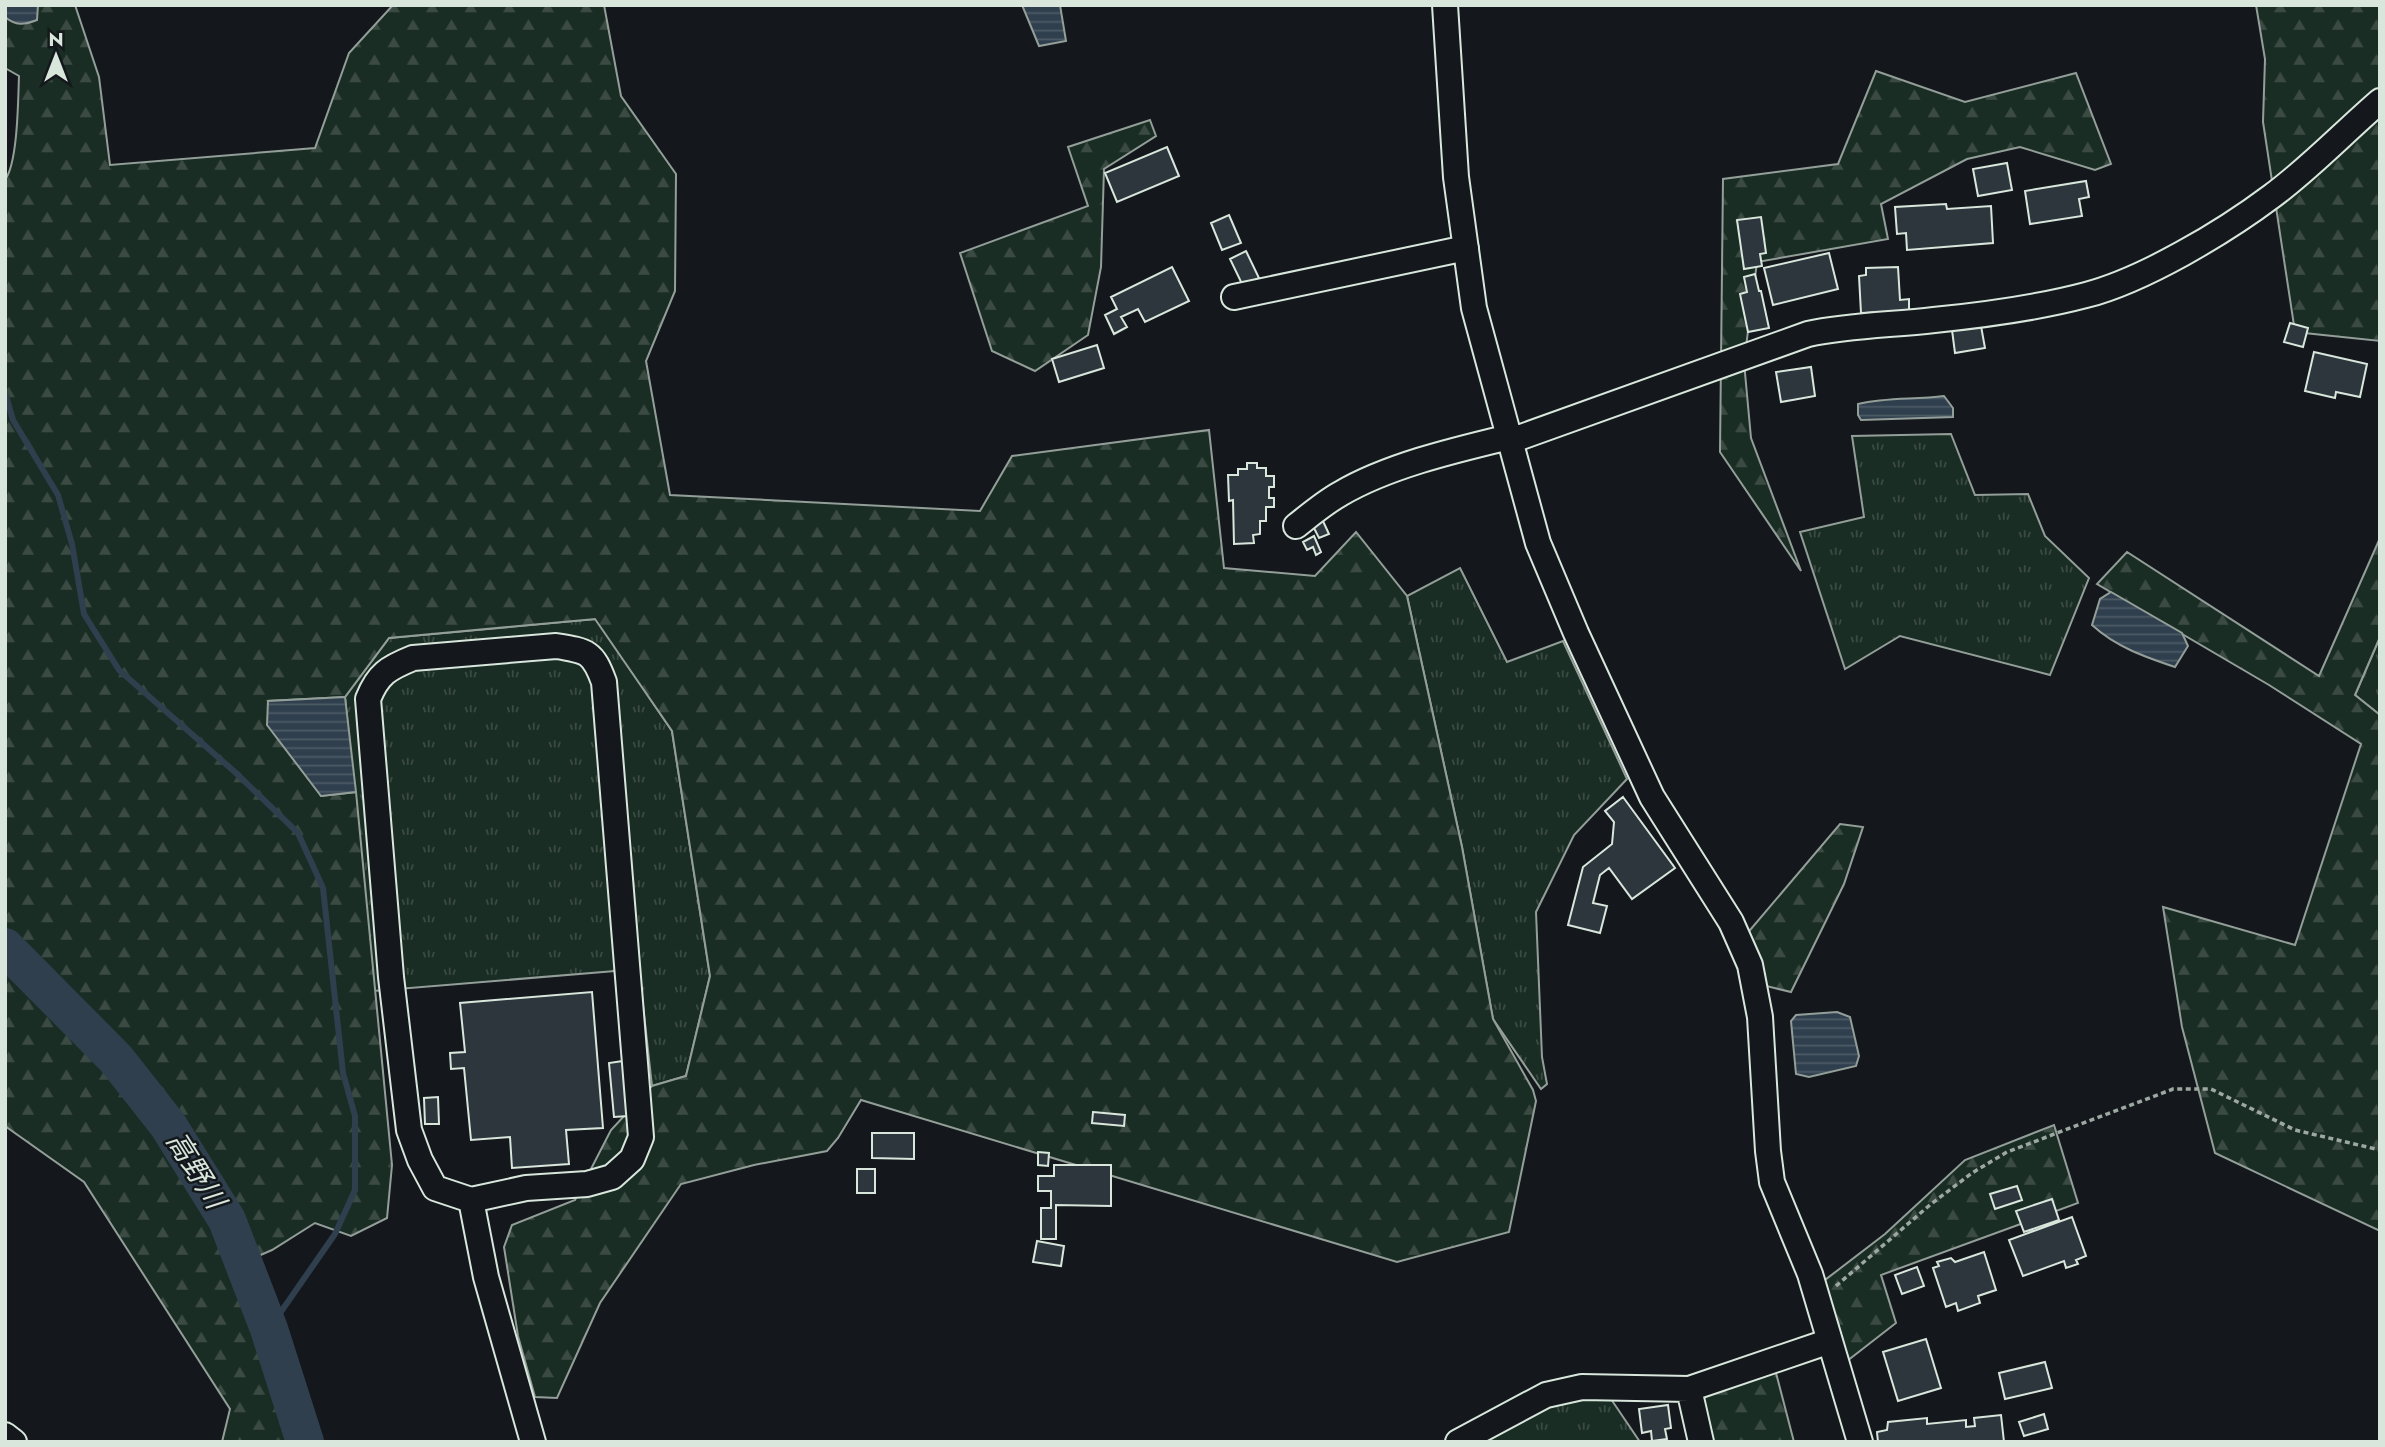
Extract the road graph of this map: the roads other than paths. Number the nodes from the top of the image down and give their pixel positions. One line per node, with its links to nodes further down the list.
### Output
1 (1445, 5): 3 (street)
2 (2380, 101): 5 (street)
3 (1466, 248): 4 (street); 5 (street)
4 (1234, 297)
5 (1509, 439): 6 (street); 8 (street)
6 (1296, 526)
7 (471, 1200): 7 (street); 12 (street)
8 (1830, 1341): 9 (street); 15 (street)
9 (1689, 1389): 13 (street); 14 (street)
10 (5, 1435): 11 (street)
11 (15, 1442)
12 (533, 1442)
13 (1458, 1442)
14 (1701, 1442)
15 (1860, 1442)

